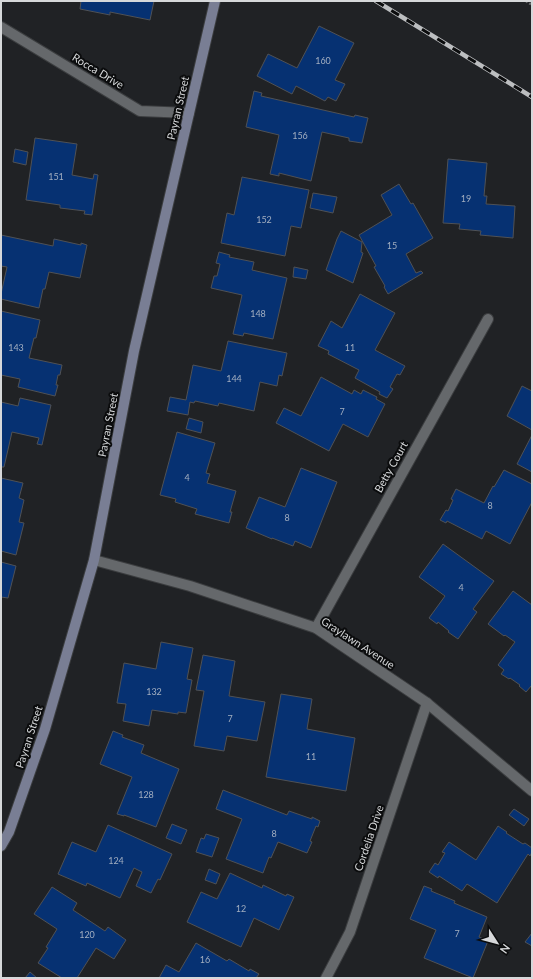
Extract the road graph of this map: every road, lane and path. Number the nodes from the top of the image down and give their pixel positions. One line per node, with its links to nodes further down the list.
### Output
1 (216, 1): 5 (main road, Payran Street)
2 (526, 1): 3 (path)
3 (532, 5)
4 (1, 27): 5 (street, Rocca Drive)
5 (189, 113): 7 (main road, Payran Street)
6 (488, 318): 8 (street, Betty Court)
7 (94, 560): 8 (street, Graylawn Avenue); 11 (main road, Payran Street)
8 (316, 628): 9 (street, Graylawn Avenue)
9 (427, 703): 10 (street, Graylawn Avenue); 12 (street, Cordelia Drive)
10 (532, 791)
11 (1, 846)
12 (326, 978)

